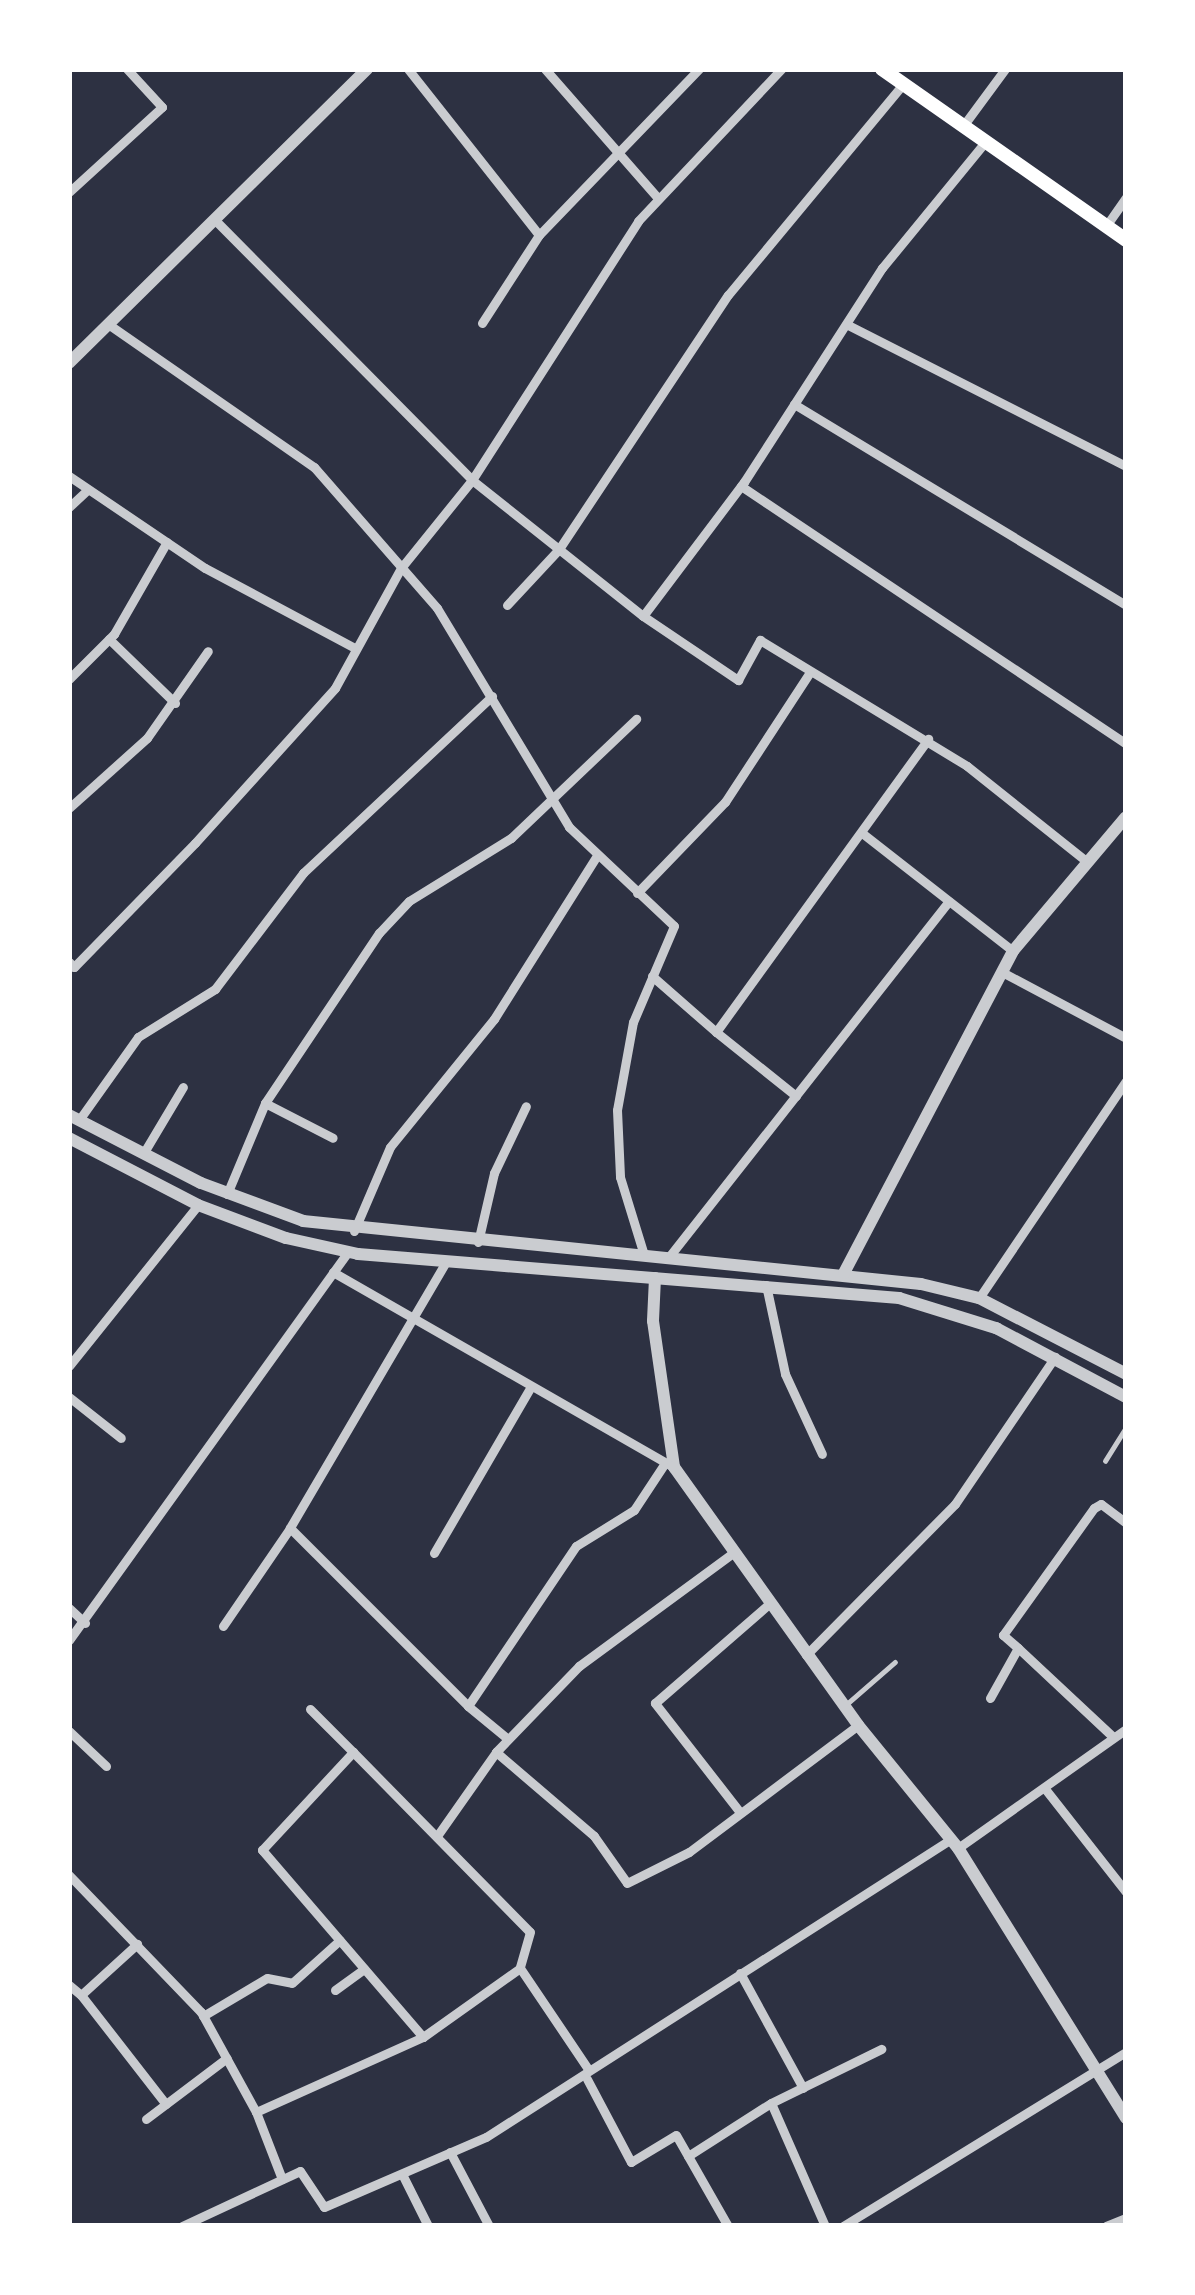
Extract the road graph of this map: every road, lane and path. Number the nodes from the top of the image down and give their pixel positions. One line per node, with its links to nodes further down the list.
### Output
1 (127, 69): 13 (street)
2 (367, 69): 16 (street)
3 (408, 69): 18 (street)
4 (545, 69): 12 (street)
5 (698, 69): 12 (street)
6 (782, 69): 15 (street)
7 (882, 69): 9 (main road)
8 (1005, 69): 10 (street)
9 (903, 84): 10 (main road); 32 (street)
10 (962, 126): 11 (main road)
11 (985, 142): 17 (main road); 22 (street)
12 (614, 155): 15 (street); 18 (street)
13 (69, 193)
14 (1126, 197): 17 (street)
15 (658, 198): 27 (street)
16 (214, 219): 21 (street); 27 (street)
17 (1106, 226): 19 (main road)
18 (539, 235): 20 (street)
19 (1126, 240)
20 (482, 323)
21 (108, 324): 23 (street); 33 (street)
22 (848, 325): 24 (street); 25 (street)
23 (69, 363)
24 (794, 404): 28 (street); 35 (street)
25 (1126, 466)
26 (69, 476): 29 (street)
27 (472, 480): 32 (street); 33 (street)
28 (741, 486): 36 (street); 46 (street)
29 (87, 490): 30 (street); 31 (street)
30 (69, 507)
31 (167, 542): 37 (street); 38 (street)
32 (559, 549): 34 (street); 36 (street)
33 (401, 568): 38 (street); 42 (street)
34 (507, 604)
35 (1126, 605)
36 (643, 616): 40 (street)
37 (109, 638): 41 (street); 43 (street)
38 (353, 647): 56 (street)
39 (208, 651): 43 (street)
40 (810, 672): 45 (street); 53 (street)
41 (69, 679)
42 (492, 696): 47 (street); 66 (street)
43 (176, 703): 48 (street)
44 (637, 719): 47 (street)
45 (928, 740): 50 (street); 52 (street)
46 (1126, 744)
47 (552, 798): 51 (street); 64 (street)
48 (69, 808)
49 (1126, 817): 52 (street)
50 (862, 832): 54 (street); 59 (street)
51 (596, 856): 53 (street); 72 (street)
52 (1086, 861): 55 (street)
53 (638, 893): 58 (street)
54 (949, 901): 55 (street); 63 (street)
55 (1013, 951): 57 (street)
56 (71, 964)
57 (1002, 972): 60 (street); 80 (street)
58 (652, 976): 59 (street); 75 (street)
59 (716, 1032): 63 (street)
60 (1126, 1038)
61 (1126, 1081): 84 (street)
62 (183, 1087): 69 (street)
63 (796, 1096): 76 (street)
64 (265, 1103): 68 (street); 70 (street)
65 (526, 1106): 73 (street)
66 (74, 1117): 69 (street)
67 (69, 1138): 71 (street)
68 (333, 1138)
69 (143, 1154): 70 (street)
70 (226, 1194): 72 (street)
71 (198, 1205): 74 (street); 87 (street)
72 (354, 1231): 73 (street)
73 (478, 1243): 75 (street)
74 (348, 1252): 77 (street); 79 (street)
75 (644, 1255): 76 (street)
76 (668, 1258): 78 (street)
77 (448, 1260): 81 (street); 85 (street)
78 (732, 1261): 80 (street); 82 (street)
79 (333, 1273): 85 (street); 103 (street)
80 (844, 1273): 84 (street)
81 (655, 1277): 82 (street); 96 (street)
82 (729, 1282): 83 (street)
83 (766, 1285): 86 (street); 94 (street)
84 (979, 1298): 88 (street)
85 (414, 1323): 89 (street); 98 (street)
86 (1055, 1357): 91 (street); 107 (street)
87 (69, 1366)
88 (1126, 1374)
89 (530, 1388): 96 (street); 100 (street)
90 (69, 1397): 93 (street)
91 (1126, 1397)
92 (1126, 1426): 95 (lane)
93 (121, 1438)
94 (821, 1454)
95 (1105, 1461)
96 (670, 1465): 99 (street); 110 (street)
97 (1126, 1522): 106 (street)
98 (290, 1528): 104 (street); 110 (street)
99 (734, 1552): 101 (street); 117 (street)
100 (434, 1553)
101 (769, 1604): 107 (street); 122 (street)
102 (69, 1608): 103 (street)
103 (86, 1623): 105 (street)
104 (223, 1626)
105 (69, 1640)
106 (1018, 1648): 109 (street); 116 (street)
107 (806, 1655): 111 (street)
108 (895, 1662): 111 (lane)
109 (990, 1698)
110 (468, 1706): 117 (street)
111 (844, 1706): 113 (street)
112 (310, 1709): 118 (street)
113 (858, 1725): 122 (street); 124 (street)
114 (1126, 1730): 116 (street)
115 (69, 1731): 120 (street)
116 (1112, 1736): 121 (street)
117 (508, 1739): 119 (street)
118 (353, 1751): 123 (street); 127 (street)
119 (496, 1752): 122 (street); 123 (street)
120 (106, 1766)
121 (1046, 1790): 124 (street); 126 (street)
122 (739, 1811)
123 (437, 1836): 129 (street)
124 (954, 1844): 131 (street); 140 (street)
125 (69, 1875): 128 (street)
126 (1126, 1892)
127 (340, 1940): 130 (street); 135 (street)
128 (136, 1944): 134 (street); 135 (street)
129 (520, 1968): 136 (street); 141 (street)
130 (364, 1969): 133 (street); 136 (street)
131 (740, 1973): 141 (street); 142 (street)
132 (69, 1985): 134 (street)
133 (334, 1990)
134 (81, 1995): 143 (street)
135 (203, 2016): 139 (street)
136 (423, 2037): 145 (street)
137 (881, 2049): 142 (street)
138 (1126, 2052): 140 (street)
139 (227, 2058): 143 (street); 145 (street)
140 (1096, 2070): 146 (street); 159 (street)
141 (587, 2074): 148 (street); 149 (street)
142 (803, 2088): 144 (street)
143 (166, 2104): 147 (street)
144 (771, 2104): 149 (street); 158 (street)
145 (256, 2112): 151 (street)
146 (1126, 2118)
147 (146, 2120)
148 (450, 2152): 150 (street); 156 (street)
149 (688, 2156): 157 (street)
150 (402, 2174): 151 (street); 155 (street)
151 (281, 2180): 153 (street)
152 (1126, 2218): 160 (street)
153 (202, 2222): 154 (street)
154 (182, 2226)
155 (428, 2226)
156 (489, 2226)
157 (728, 2226)
158 (825, 2226)
159 (843, 2226)
160 (1106, 2226)

